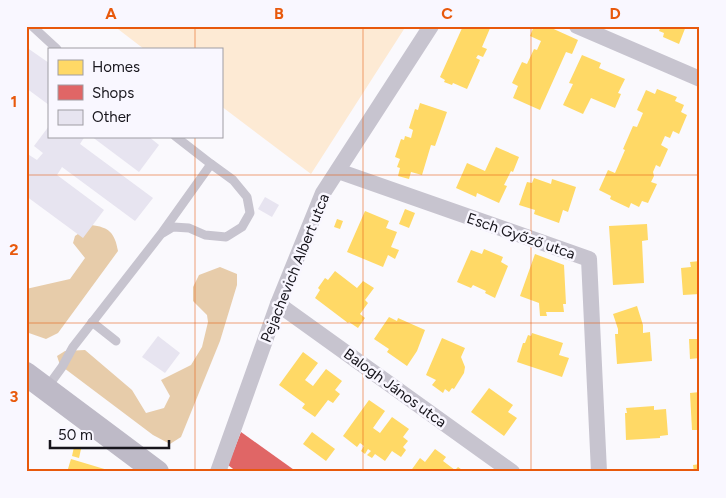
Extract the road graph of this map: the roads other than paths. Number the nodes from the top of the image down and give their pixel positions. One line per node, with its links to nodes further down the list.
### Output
1 (32, 26): 4 (lane)
2 (431, 26): 8 (street, Pejachevich Albert utca)
3 (577, 26): 5 (street)
4 (56, 48)
5 (700, 79)
6 (178, 138): 7 (lane)
7 (212, 164): 9 (lane); 9 (lane)
8 (338, 171): 10 (street, Pejachevich Albert utca); 18 (street, Esch Győző utca)
9 (161, 234): 11 (lane)
10 (278, 304): 16 (street, Pejachevich Albert utca); 17 (street, Balogh János utca)
11 (92, 322): 12 (lane); 14 (lane)
12 (116, 341)
13 (26, 374): 14 (main road)
14 (45, 389): 15 (main road)
15 (144, 467)
16 (218, 472)
17 (512, 472)
18 (599, 472)

